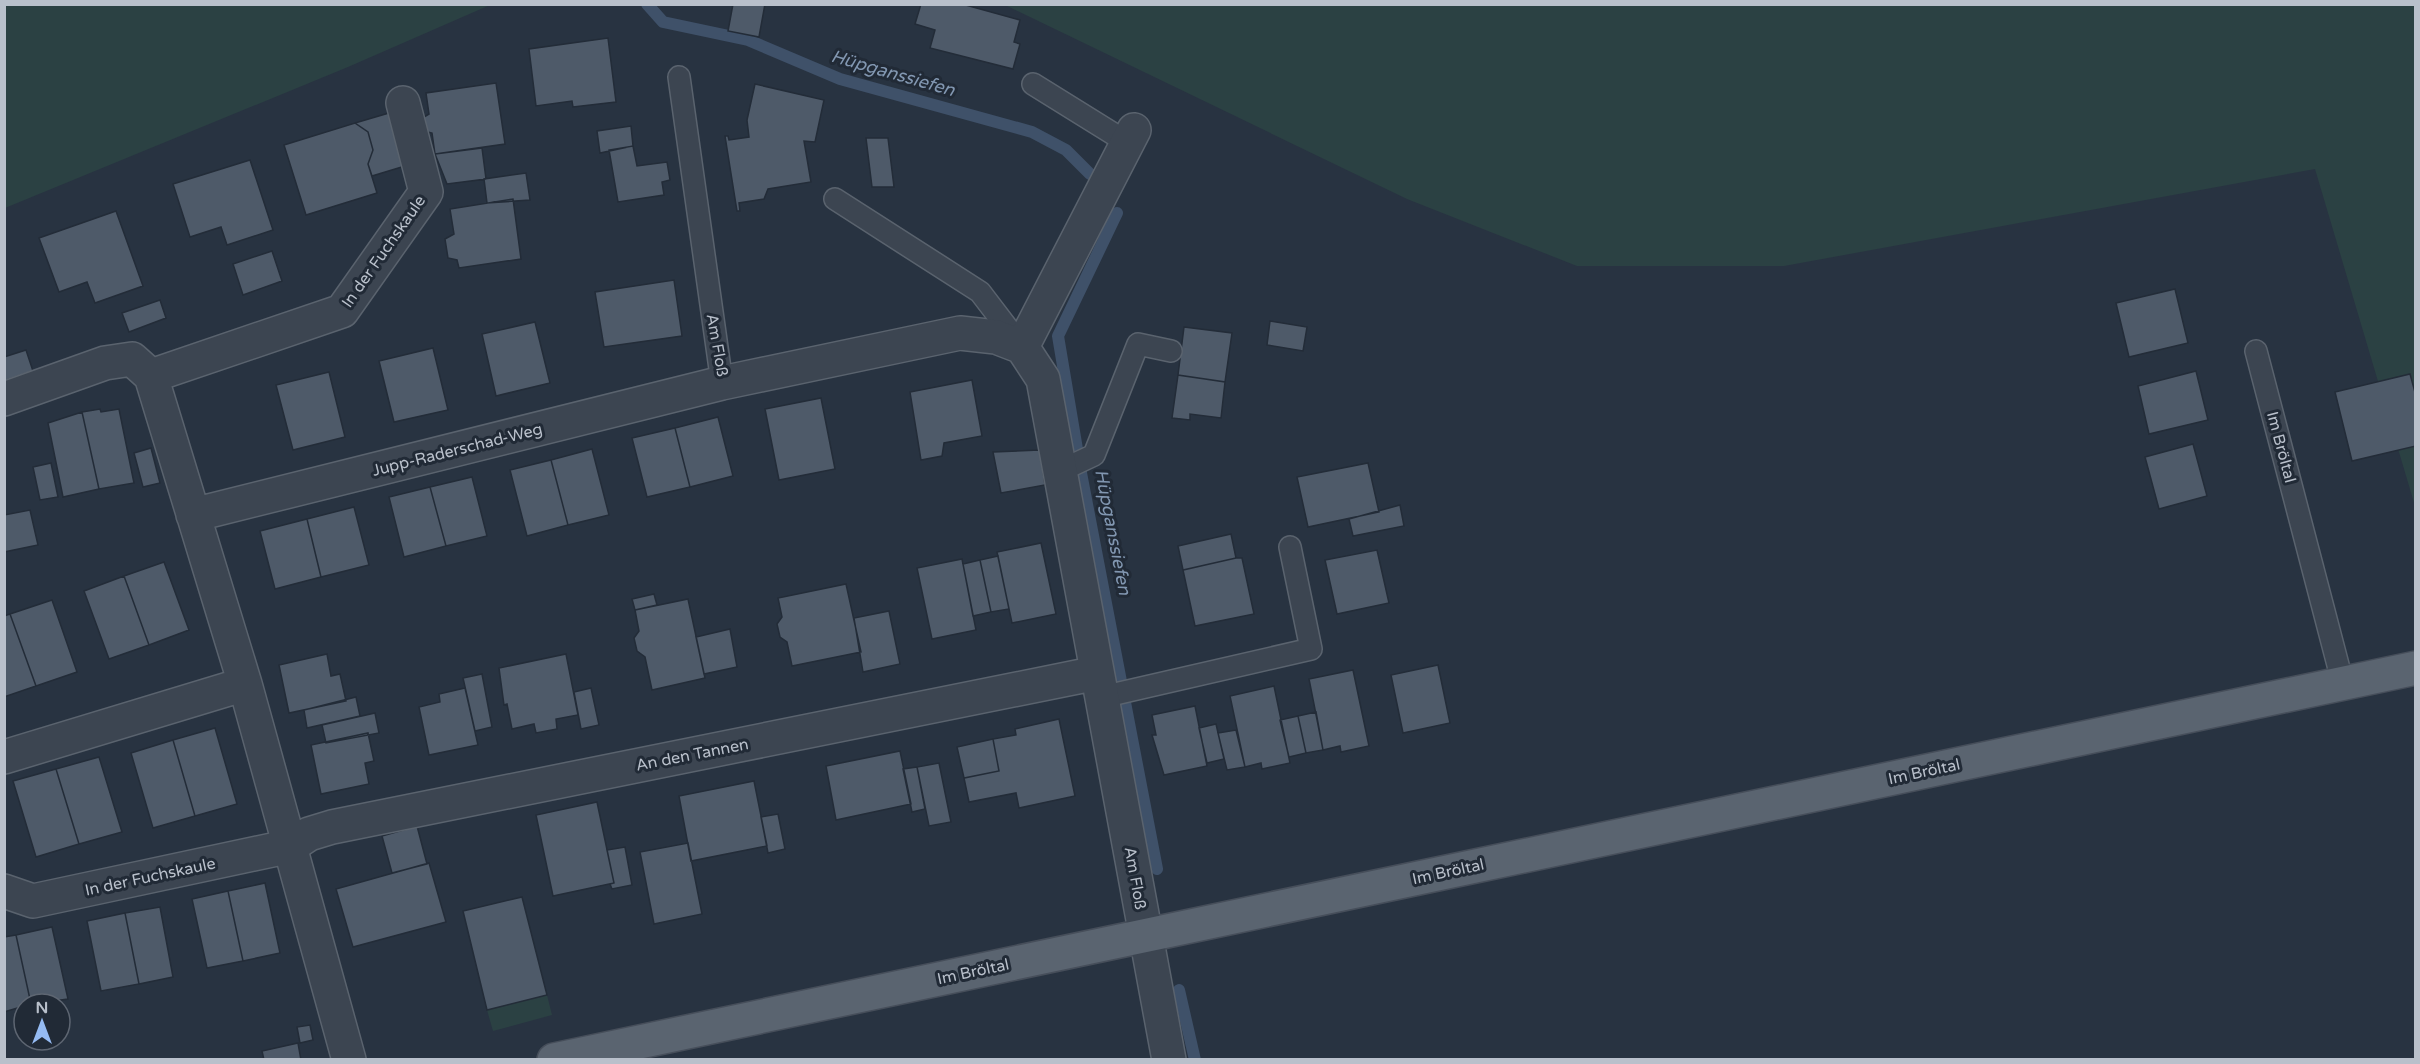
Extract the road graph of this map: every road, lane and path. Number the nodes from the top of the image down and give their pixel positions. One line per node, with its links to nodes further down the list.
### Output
1 (679, 77): 10 (lane, Am Floß)
2 (1033, 84): 4 (lane)
3 (403, 103): 9 (street, In der Fuchskaule)
4 (1131, 137): 6 (street)
5 (835, 199): 6 (lane, Am Floß)
6 (1022, 347): 10 (street, Am Floß); 12 (street, Am Floß)
7 (1171, 351): 12 (lane)
8 (2256, 351): 17 (lane, Im Bröltal)
9 (151, 376): 11 (street); 13 (street)
10 (722, 384): 13 (street, Jupp-Raderschad-Weg)
11 (4, 399)
12 (1060, 471): 18 (street, Am Floß)
13 (193, 516): 16 (street)
14 (1290, 547): 18 (lane)
15 (2415, 669): 17 (main road, Im Bröltal)
16 (245, 684): 19 (street); 20 (street)
17 (2343, 684): 22 (main road, Im Bröltal)
18 (1099, 685): 20 (street, An den Tannen); 22 (street, Am Floß)
19 (4, 758)
20 (291, 846): 21 (street, In der Fuchskaule); 23 (street)
21 (6, 894)
22 (1147, 935): 24 (main road, Im Bröltal); 25 (street, Am Floß)
23 (349, 1059)
24 (554, 1059)
25 (1169, 1059)

